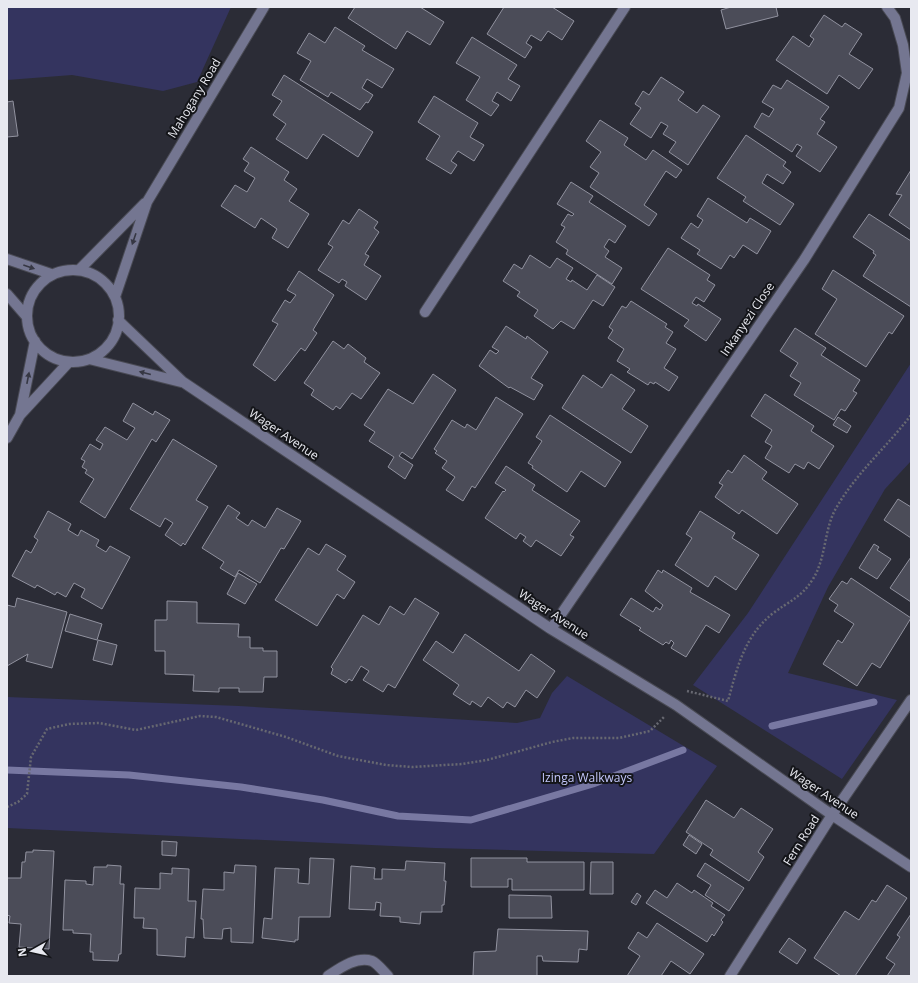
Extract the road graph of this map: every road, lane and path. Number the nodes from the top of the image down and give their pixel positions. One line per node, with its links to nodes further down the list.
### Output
1 (264, 7): 4 (street, Mahogany Road)
2 (625, 7): 10 (street)
3 (887, 7): 20 (street, Inkanyezi Close)
4 (147, 202): 6 (street, Mahogany Road); 9 (street, Mahogany Road, one-way to 9)
5 (7, 259): 7 (street, one-way to 7)
6 (79, 270): 7 (street); 9 (street)
7 (51, 274): 11 (street)
8 (7, 294): 11 (street)
9 (115, 297): 12 (street)
10 (425, 312)
11 (27, 317): 13 (street)
12 (118, 320): 14 (street); 16 (street, Wager Avenue)
13 (35, 342): 15 (street); 17 (street, one-way to 13)
14 (89, 359): 15 (street); 16 (street, Wager Avenue, one-way to 14)
15 (69, 362): 17 (street)
16 (183, 382): 20 (street, Wager Avenue)
17 (20, 415): 19 (street)
18 (911, 415): 22 (path)
19 (7, 438)
20 (551, 629): 22 (street, Wager Avenue)
21 (911, 700): 24 (street, Fern Road)
22 (676, 705): 23 (path); 24 (street, Wager Avenue)
23 (7, 807)
24 (832, 815): 25 (street, Wager Avenue); 28 (street, Fern Road)
25 (911, 867)
26 (328, 976): 27 (street)
27 (388, 976)
28 (730, 976)

